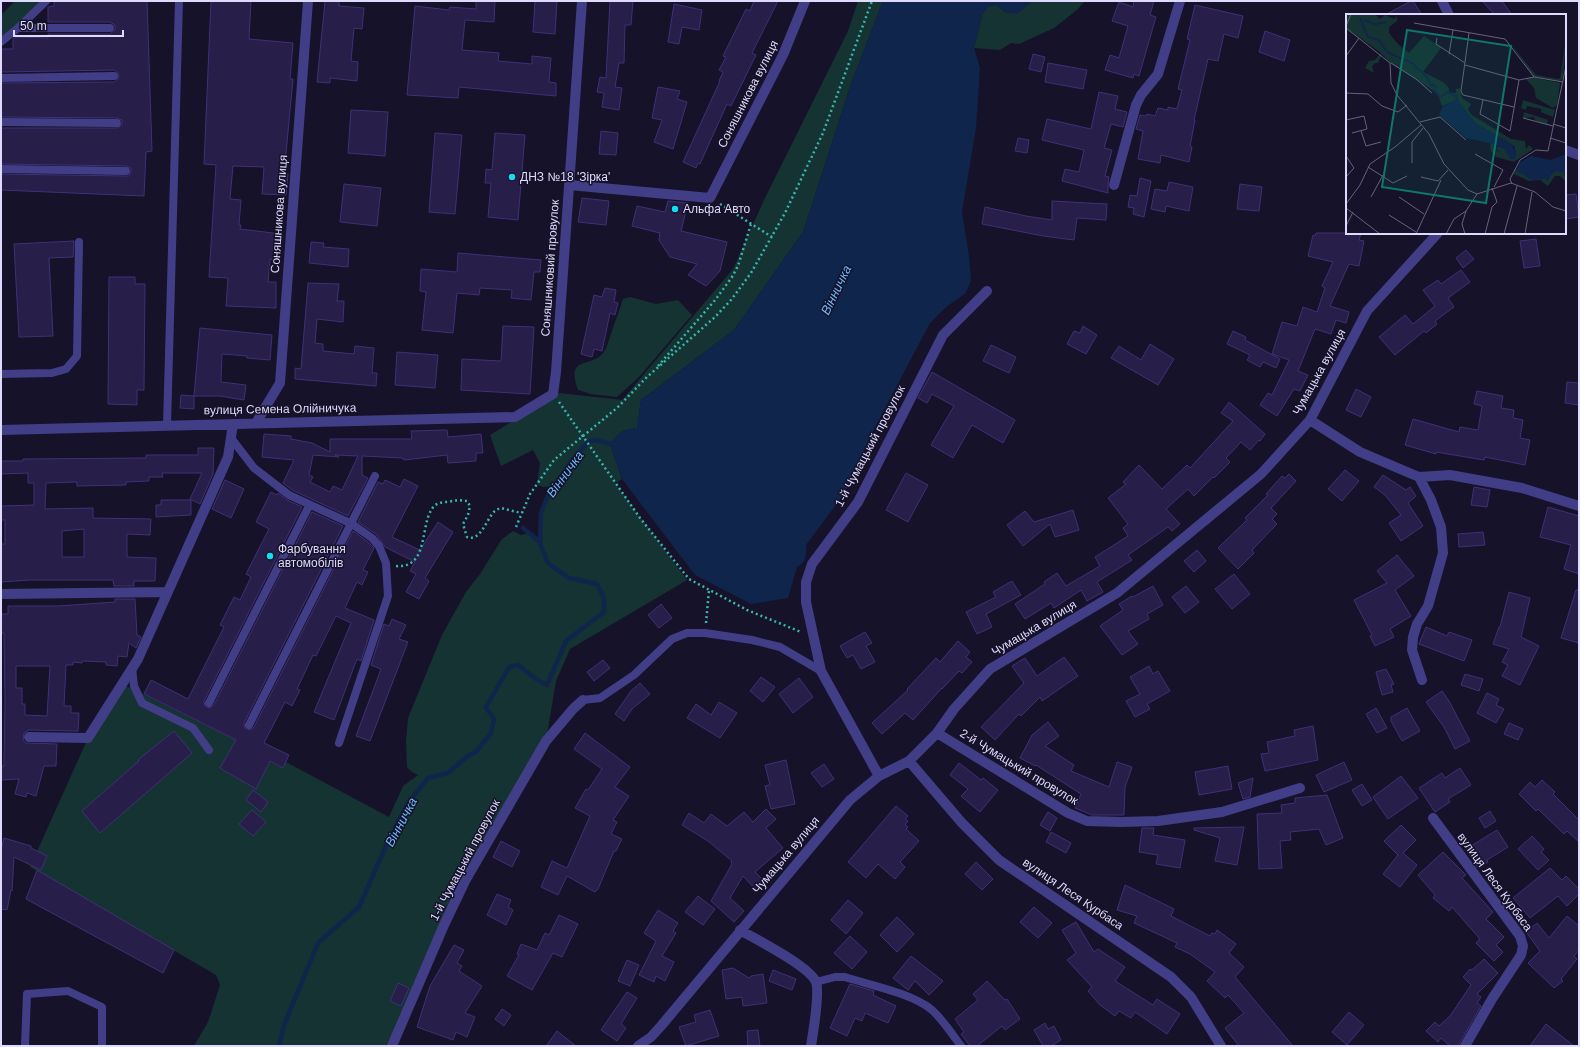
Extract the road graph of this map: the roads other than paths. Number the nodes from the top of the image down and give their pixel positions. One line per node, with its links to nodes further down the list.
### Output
1 (46, 1): 9 (lane)
2 (179, 1): 30 (lane)
3 (308, 1): 28 (street, Соняшникова вулиця)
4 (582, 1): 20 (street, Соняшниковий провулок)
5 (805, 1): 20 (street, Соняшникова вулиця)
6 (1180, 1): 21 (street)
7 (1442, 1): 8 (street)
8 (1448, 14)
9 (18, 28): 10 (lane); 11 (lane)
10 (110, 28)
11 (1, 42)
12 (114, 76): 13 (lane)
13 (1, 78)
14 (1, 122): 15 (lane)
15 (117, 123)
16 (1566, 150): 17 (street)
17 (1579, 155)
18 (1, 169): 19 (lane)
19 (126, 171)
20 (569, 185): 26 (street, Соняшниковий провулок)
21 (1114, 185)
22 (1437, 234): 27 (street, Чумацька вулиця)
23 (79, 242): 25 (lane)
24 (987, 291): 41 (street, 1-й Чумацький провулок)
25 (1, 374)
26 (553, 394): 28 (street, вулиця Семена Олійничука)
27 (1310, 420): 34 (street); 46 (street, Чумацька вулиця)
28 (256, 423): 29 (street, вулиця Семена Олійничука)
29 (233, 424): 30 (street, вулиця Семена Олійничука); 32 (street)
30 (167, 425): 31 (street, вулиця Семена Олійничука)
31 (1, 430)
32 (231, 438): 35 (lane); 38 (street)
33 (375, 476): 37 (lane)
34 (1419, 477): 36 (street); 42 (street)
35 (309, 506): 37 (lane); 44 (lane)
36 (1579, 506)
37 (352, 524): 45 (lane); 48 (lane)
38 (168, 592): 39 (street); 40 (street)
39 (1, 594)
40 (132, 668): 47 (street); 49 (lane)
41 (821, 670): 43 (lane); 51 (street, 1-й Чумацький провулок)
42 (1422, 680)
43 (583, 700): 58 (street, 1-й Чумацький провулок)
44 (209, 703)
45 (249, 725)
46 (937, 733): 50 (street, Чумацька вулиця); 52 (street, 2-й Чумацький провулок)
47 (29, 737)
48 (339, 743)
49 (209, 750)
50 (909, 761): 51 (street, Чумацька вулиця); 62 (street, вулиця Леся Курбаса)
51 (879, 776): 54 (street, Чумацька вулиця)
52 (1300, 788)
53 (1433, 818): 63 (street, вулиця Леся Курбаса)
54 (740, 930): 55 (street); 59 (street, Чумацька вулиця)
55 (816, 982): 60 (street); 61 (lane)
56 (25, 1046): 57 (lane)
57 (102, 1046)
58 (392, 1046)
59 (638, 1046)
60 (811, 1046)
61 (961, 1046)
62 (1221, 1046)
63 (1465, 1046)

